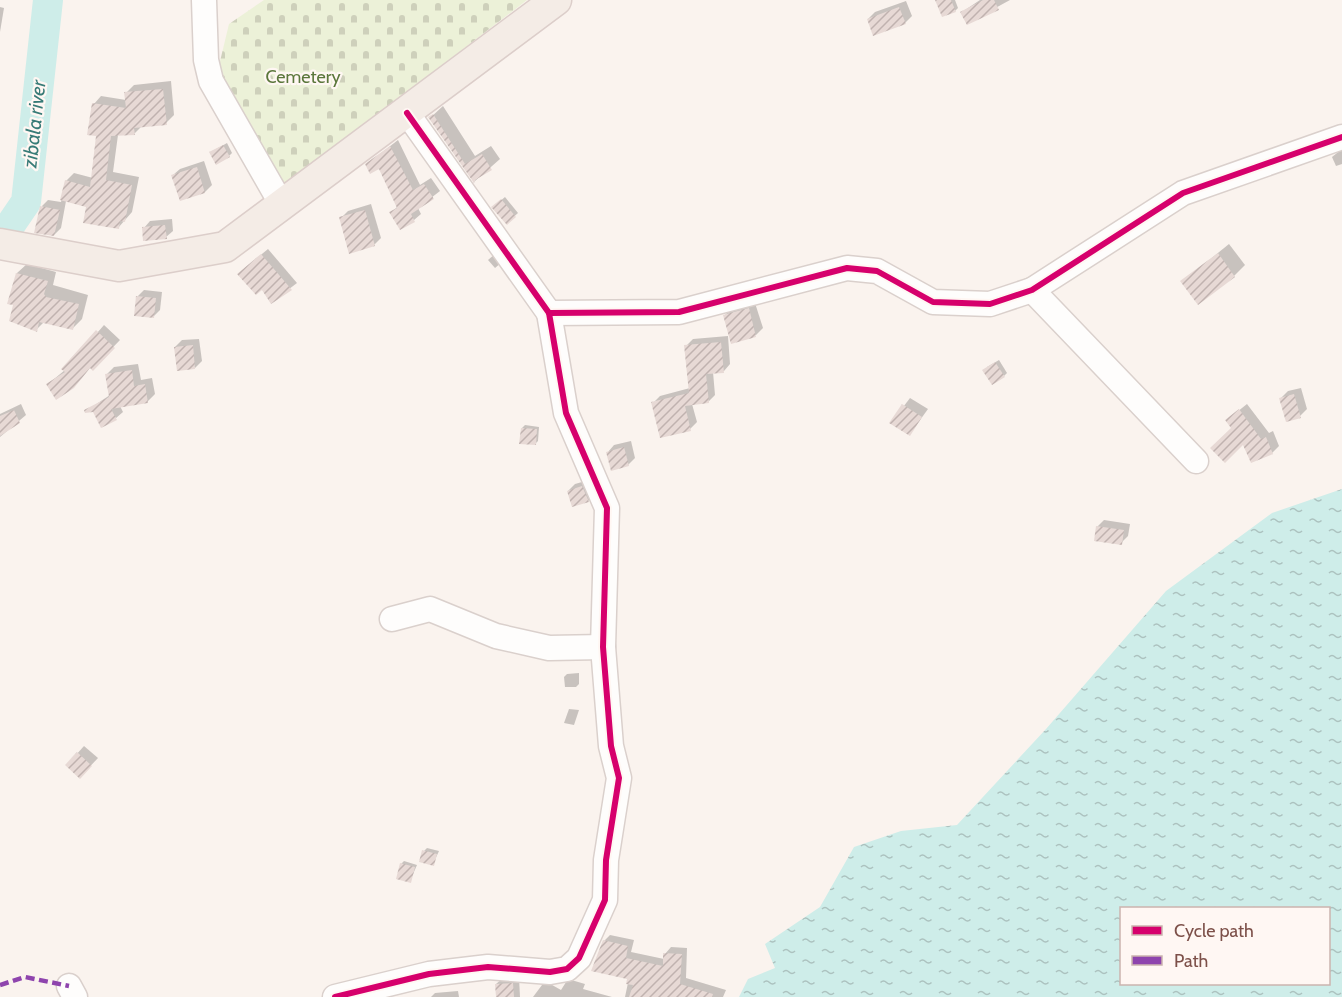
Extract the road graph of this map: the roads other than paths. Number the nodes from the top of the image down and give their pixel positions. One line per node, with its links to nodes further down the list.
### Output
1 (204, 0): 5 (street)
2 (556, 0): 3 (main road)
3 (407, 113): 5 (main road); 8 (street)
4 (1342, 137): 7 (street)
5 (282, 206): 6 (main road)
6 (0, 244)
7 (1032, 290): 8 (street); 9 (street)
8 (549, 313): 11 (street)
9 (1196, 460)
10 (392, 619): 11 (street)
11 (603, 647): 12 (street)
12 (335, 997)

